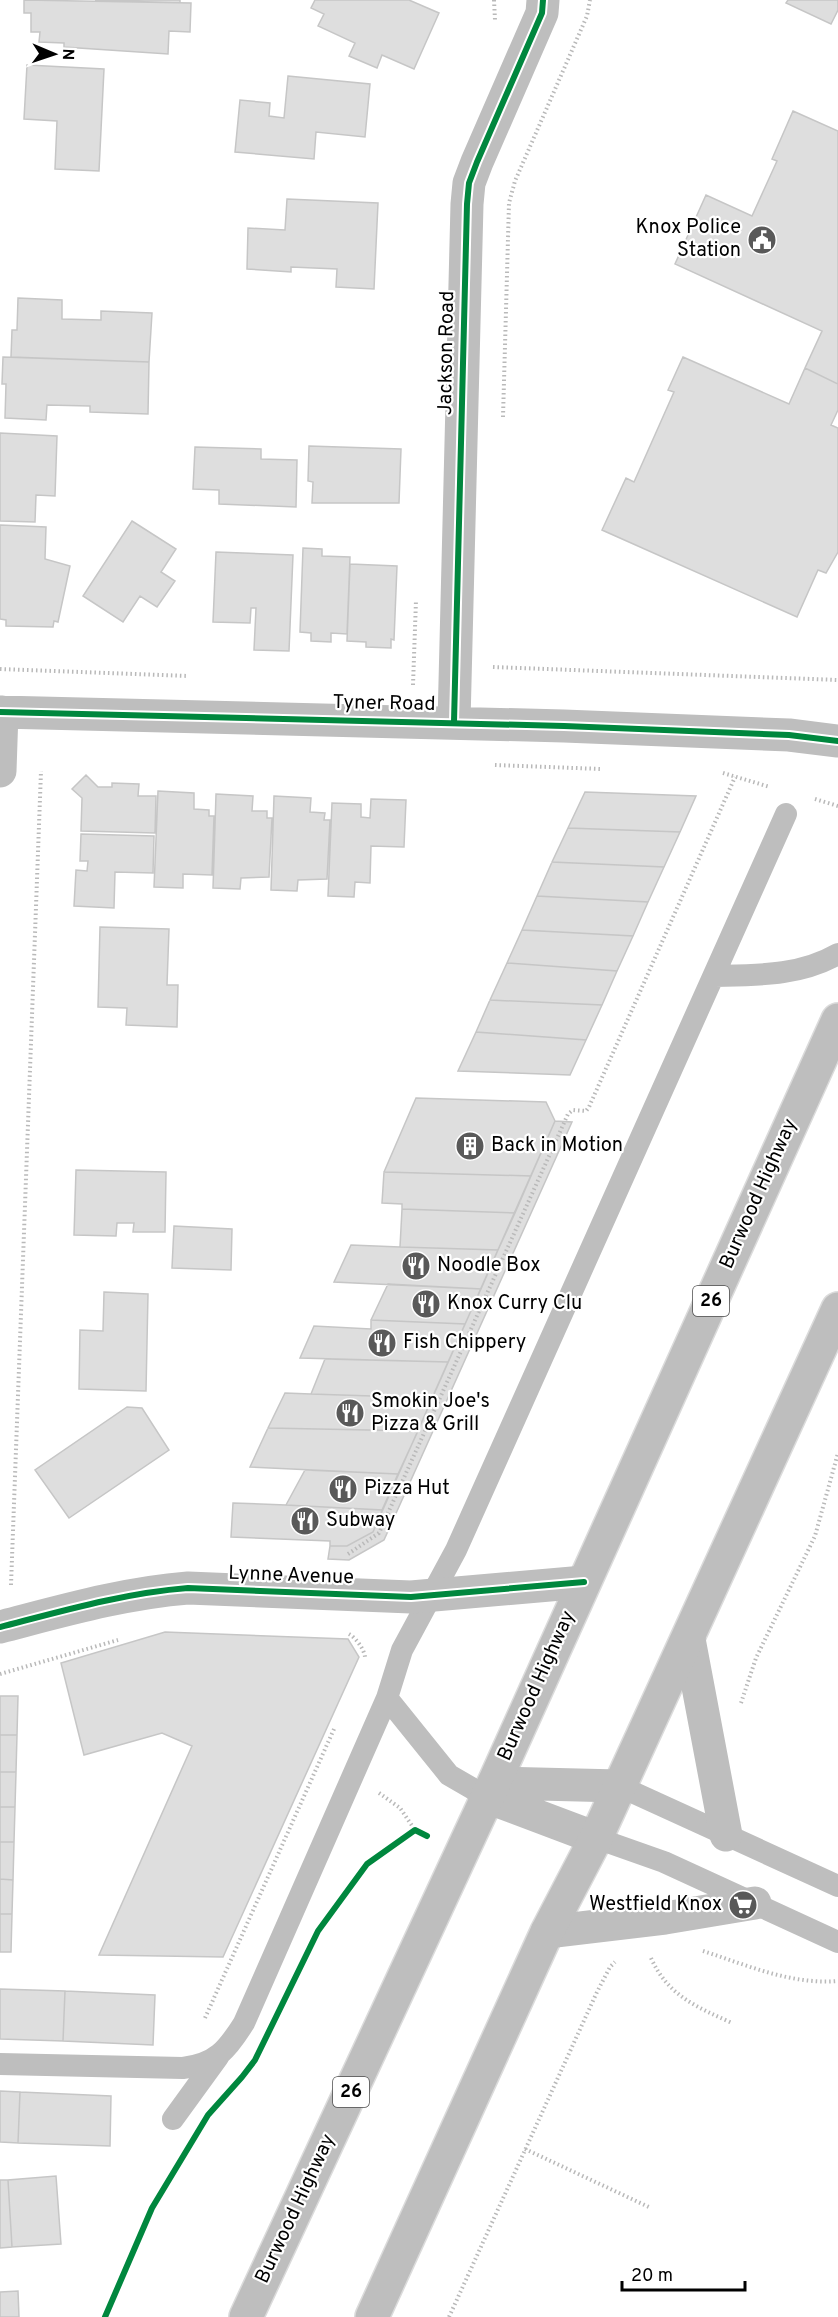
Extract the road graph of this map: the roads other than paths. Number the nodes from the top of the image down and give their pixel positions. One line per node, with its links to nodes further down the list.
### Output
1 (543, 0): 4 (main road, Jackson Road)
2 (1, 712): 4 (main road, Tyner Road); 7 (main road)
3 (838, 717): 5 (main road)
4 (454, 722): 5 (main road, Tyner Road)
5 (789, 735): 6 (main road, Tyner Road)
6 (838, 741)
7 (0, 771)
8 (786, 814): 10 (lane)
9 (838, 954): 10 (lane)
10 (715, 976): 14 (lane)
11 (838, 1020): 13 (main road, Burwood Highway / 26)
12 (838, 1309): 16 (main road)
13 (584, 1582): 14 (main road, Lynne Avenue); 19 (main road, Burwood Highway / 26)
14 (431, 1596): 15 (main road, Lynne Avenue); 17 (lane)
15 (0, 1627)
16 (689, 1639): 18 (main road); 20 (main road)
17 (387, 1698): 19 (lane); 26 (lane)
18 (620, 1786): 19 (main road); 20 (lane); 21 (main road)
19 (491, 1790): 21 (main road); 29 (main road, Burwood Highway / 26)
20 (726, 1835): 22 (lane)
21 (596, 1838): 23 (lane); 24 (main road)
22 (838, 1886)
23 (754, 1903): 24 (main road); 25 (lane)
24 (547, 1932): 30 (main road)
25 (838, 1942)
26 (219, 2056): 27 (lane); 28 (lane)
27 (0, 2064)
28 (173, 2119)
29 (246, 2317)
30 (372, 2317)

